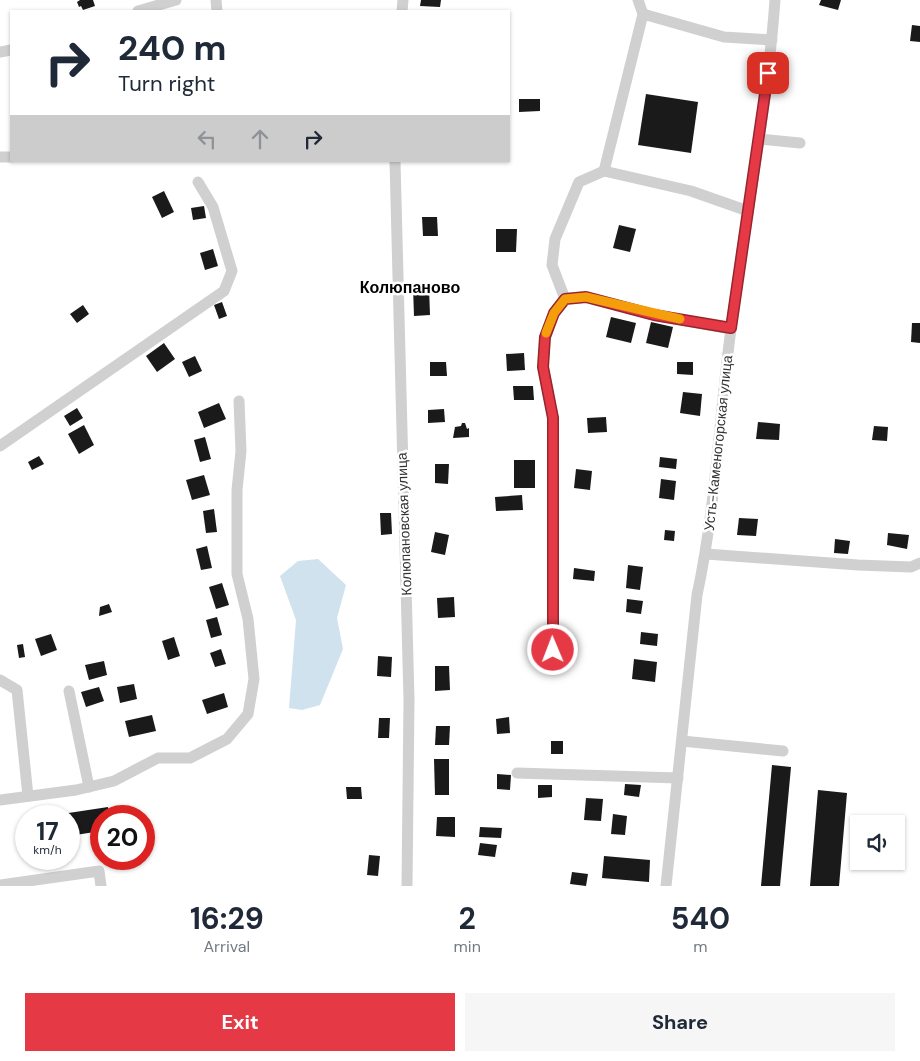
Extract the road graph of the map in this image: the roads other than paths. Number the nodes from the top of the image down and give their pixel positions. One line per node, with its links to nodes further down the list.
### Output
1 (176, 0): 4 (street)
2 (638, 0): 5 (street)
3 (775, 0): 6 (street, Усть-Каменогорская улица)
4 (141, 10)
5 (643, 14): 6 (street); 10 (street)
6 (772, 40): 7 (street, Усть-Каменогорская улица)
7 (759, 139): 8 (street); 12 (street, Усть-Каменогорская улица)
8 (800, 143)
9 (395, 162): 31 (street, Колюпановская улица)
10 (604, 171): 12 (street); 13 (street)
11 (198, 182): 16 (street)
12 (748, 211): 14 (street, Усть-Каменогорская улица)
13 (565, 299): 14 (street); 19 (street)
14 (731, 328): 17 (street, Усть-Каменогорская улица)
15 (239, 401): 26 (street)
16 (0, 446)
17 (706, 554): 18 (street); 22 (street, Усть-Каменогорская улица)
18 (920, 563)
19 (553, 650)
20 (0, 680): 27 (street)
21 (69, 691): 26 (street)
22 (682, 741): 23 (street); 25 (street, Усть-Каменогорская улица)
23 (783, 752)
24 (517, 773): 25 (street)
25 (678, 778): 32 (street, Усть-Каменогорская улица)
26 (89, 787): 27 (street)
27 (28, 796): 28 (street)
28 (0, 800)
29 (0, 885): 30 (street)
30 (101, 886)
31 (407, 886)
32 (666, 886)

